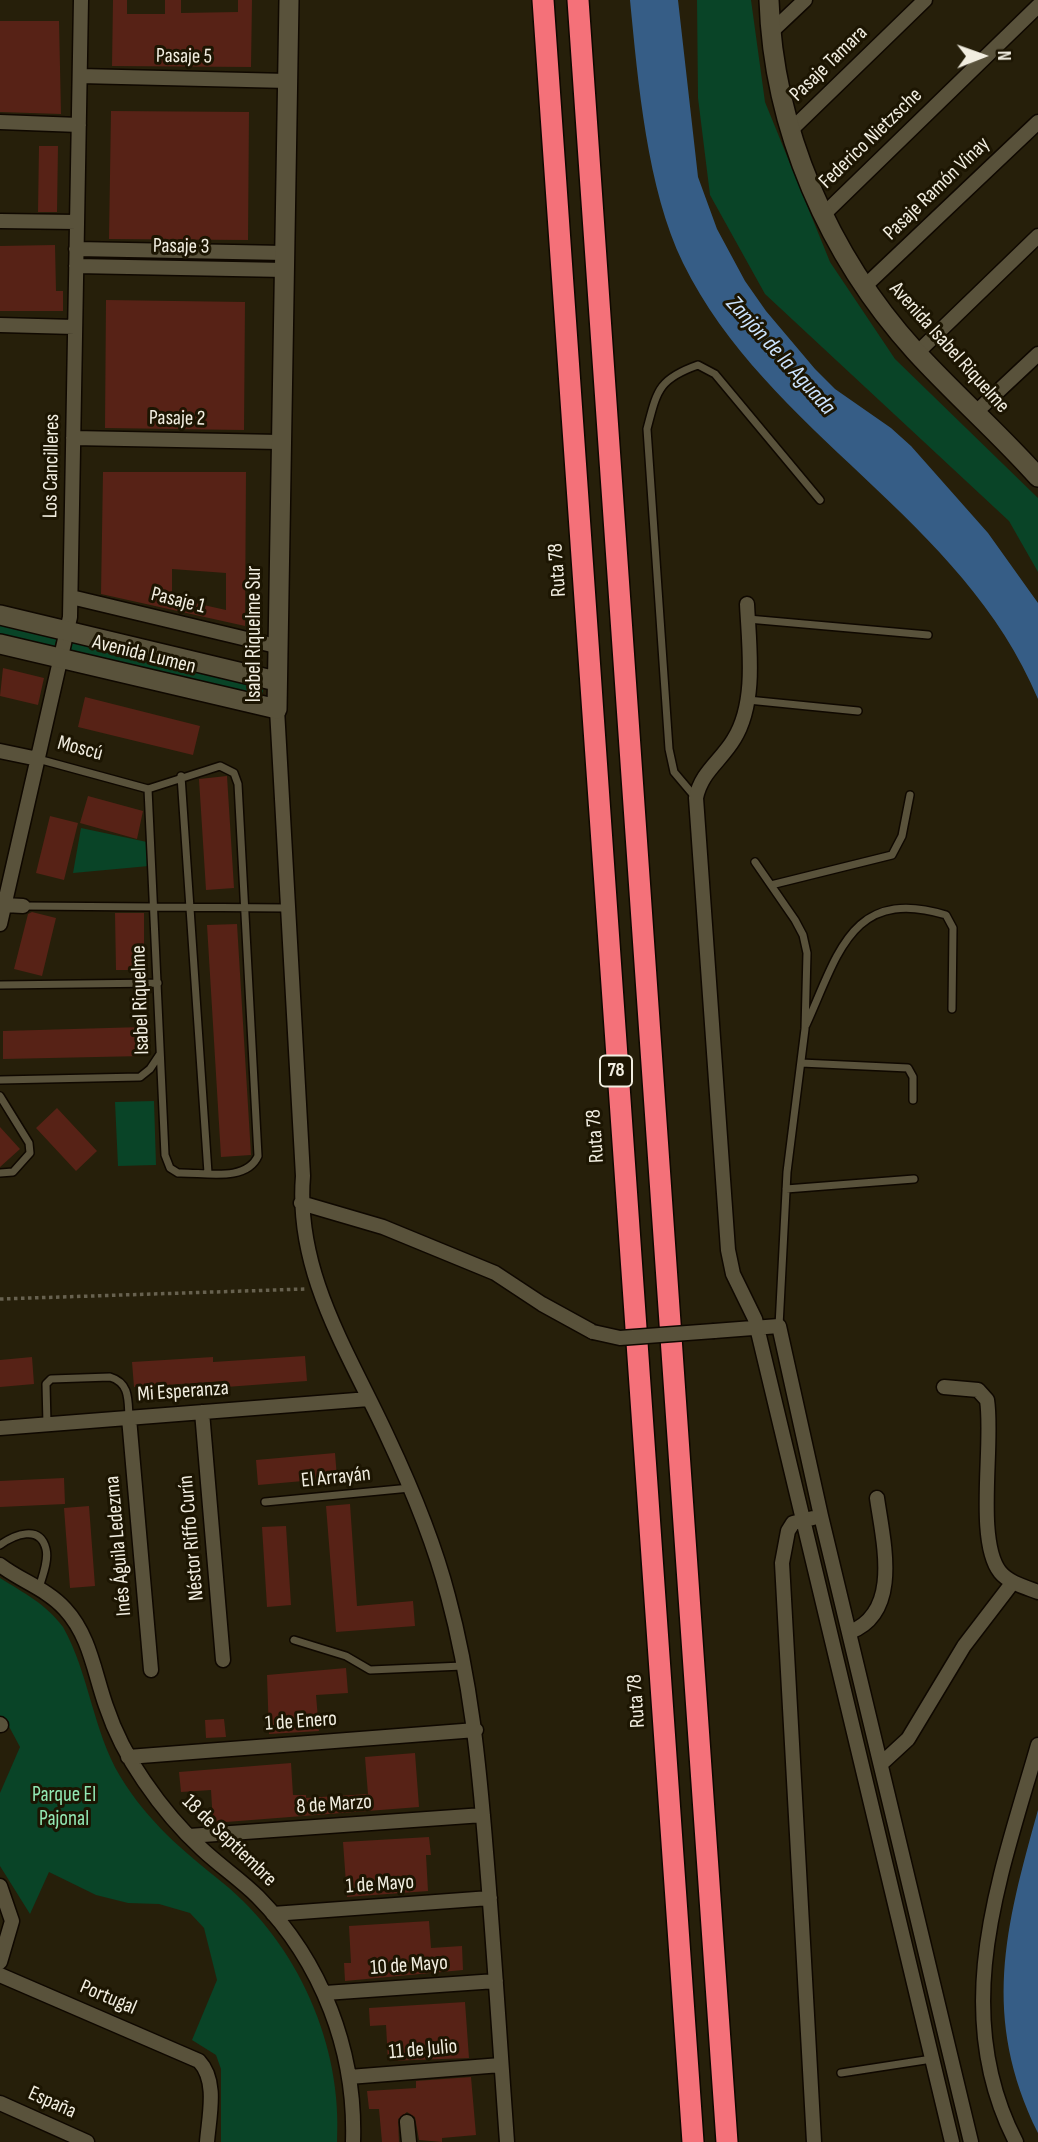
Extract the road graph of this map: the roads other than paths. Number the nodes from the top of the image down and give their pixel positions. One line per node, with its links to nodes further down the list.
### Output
1 (81, 0): 10 (street, Los Cancilleres)
2 (289, 0): 11 (street, Isabel Riquelme Sur)
3 (542, 0): 129 (highway, Ruta 78 / 78)
4 (578, 0): 130 (highway, 78)
5 (769, 0): 9 (street, Avenida Isabel Riquelme)
6 (804, 0): 9 (street)
7 (925, 0): 15 (street, Pasaje Tamara)
8 (1038, 6): 16 (street, Federico Nietzsche)
9 (770, 33): 15 (street, Avenida Isabel Riquelme)
10 (79, 76): 11 (street, Pasaje 5); 14 (street, Los Cancilleres)
11 (288, 81): 21 (street, Isabel Riquelme Sur)
12 (1038, 121): 23 (street, Pasaje Ramón Vinay)
13 (0, 122): 14 (street)
14 (79, 125): 18 (street, Los Cancilleres)
15 (792, 129): 16 (street, Avenida Isabel Riquelme)
16 (822, 215): 23 (street, Avenida Isabel Riquelme)
17 (0, 221): 18 (street)
18 (77, 222): 20 (street, Los Cancilleres)
19 (1038, 236): 26 (street)
20 (76, 249): 21 (street); 22 (street, Los Cancilleres)
21 (285, 261): 22 (street, Pasaje 3); 30 (street, Isabel Riquelme Sur)
22 (76, 266): 25 (street, Los Cancilleres)
23 (864, 287): 26 (street, Avenida Isabel Riquelme)
24 (0, 325): 25 (street)
25 (75, 327): 29 (street, Los Cancilleres)
26 (917, 353): 28 (street, Avenida Isabel Riquelme)
27 (1038, 354): 28 (street)
28 (975, 413): 31 (street, Avenida Isabel Riquelme)
29 (73, 439): 30 (street, Pasaje 2); 33 (street, Los Cancilleres)
30 (280, 442): 40 (street, Isabel Riquelme Sur)
31 (1036, 472)
32 (820, 500): 51 (lane)
33 (71, 597): 37 (street, Los Cancilleres); 40 (street, Pasaje 1)
34 (747, 604): 36 (street)
35 (0, 615): 37 (street, Avenida Lumen)
36 (748, 620): 38 (lane); 43 (street)
37 (68, 631): 41 (street, Los Cancilleres); 42 (street, Avenida Lumen)
38 (928, 635)
39 (0, 644): 41 (street, Avenida Lumen)
40 (276, 646): 42 (street, Isabel Riquelme Sur)
41 (61, 658): 44 (street, Avenida Lumen); 47 (street, Los Cancilleres)
42 (276, 681): 44 (street, Isabel Riquelme Sur)
43 (748, 700): 45 (lane); 51 (street)
44 (277, 709): 58 (street, Isabel Riquelme Sur)
45 (858, 711)
46 (0, 751): 47 (street, Moscú)
47 (38, 759): 49 (lane, Moscú); 54 (street, Los Cancilleres)
48 (181, 776): 49 (lane); 57 (lane); 59 (lane)
49 (148, 789): 56 (lane, Isabel Riquelme)
50 (910, 795): 53 (lane)
51 (696, 798): 76 (street)
52 (755, 862): 53 (lane)
53 (771, 885): 64 (lane)
54 (4, 905): 55 (street); 60 (street, Los Cancilleres)
55 (23, 906): 56 (lane)
56 (155, 907): 57 (lane); 61 (lane, Isabel Riquelme)
57 (192, 908): 59 (lane); 71 (lane)
58 (287, 908): 59 (lane); 74 (street, Isabel Riquelme Sur)
59 (246, 909): 71 (lane)
60 (0, 924)
61 (158, 983): 62 (lane); 65 (lane, Isabel Riquelme)
62 (0, 985)
63 (952, 1009): 64 (lane)
64 (804, 1028): 66 (lane)
65 (161, 1053): 67 (lane); 71 (lane, Isabel Riquelme)
66 (801, 1063): 69 (lane); 73 (lane)
67 (0, 1080)
68 (0, 1096): 70 (lane)
69 (914, 1100)
70 (0, 1173)
71 (208, 1173)
72 (914, 1179): 73 (lane)
73 (786, 1188): 75 (lane)
74 (301, 1203): 76 (street, bridge); 78 (street, Isabel Riquelme Sur)
75 (779, 1326): 76 (street); 86 (street)
76 (758, 1328): 87 (street)
77 (944, 1387): 90 (street)
78 (369, 1399): 79 (street, Mi Esperanza); 83 (street, Isabel Riquelme Sur)
79 (202, 1412): 80 (street, Mi Esperanza); 95 (street, Néstor Riffo Curín)
80 (129, 1418): 81 (street, Mi Esperanza); 81 (lane); 97 (street, Inés Águila Ledezma)
81 (47, 1424): 82 (street, Mi Esperanza)
82 (0, 1427)
83 (410, 1488): 85 (lane, El Arrayán); 96 (street, Isabel Riquelme Sur)
84 (877, 1498): 93 (street)
85 (265, 1502)
86 (821, 1516): 87 (street); 93 (street)
87 (804, 1520): 99 (street); 131 (street)
88 (0, 1545): 91 (lane)
89 (0, 1565): 91 (street, 18 de Septiembre)
90 (1013, 1582): 92 (street); 103 (street)
91 (38, 1588): 102 (street, 18 de Septiembre)
92 (1038, 1592)
93 (850, 1632): 98 (street)
94 (294, 1640): 96 (lane)
95 (223, 1660)
96 (464, 1665): 100 (street, Isabel Riquelme Sur)
97 (151, 1670)
98 (866, 1699): 99 (street); 103 (street)
99 (849, 1704): 105 (street)
100 (476, 1730): 102 (street, 1 de Enero); 106 (street, Isabel Riquelme Sur)
101 (1038, 1745): 134 (street)
102 (128, 1757): 107 (street, 18 de Septiembre)
103 (881, 1763): 104 (street)
104 (887, 1784): 105 (street); 108 (street)
105 (869, 1790): 109 (street)
106 (483, 1815): 107 (street, 8 de Marzo); 111 (street, Isabel Riquelme Sur)
107 (189, 1836): 112 (street, 18 de Septiembre)
108 (906, 1861): 109 (street); 117 (street)
109 (887, 1868): 118 (street)
110 (0, 1886): 113 (street)
111 (490, 1898): 112 (street, 1 de Mayo); 115 (street, Isabel Riquelme Sur)
112 (273, 1914): 116 (street, 18 de Septiembre)
113 (0, 1962)
114 (0, 1975): 125 (street, Portugal)
115 (496, 1981): 116 (street, 10 de Mayo); 119 (street, Isabel Riquelme Sur)
116 (325, 1993): 121 (street, 18 de Septiembre)
117 (947, 2041): 118 (street); 133 (street)
118 (931, 2053): 120 (lane); 132 (street)
119 (501, 2065): 121 (street, 11 de Julio); 128 (street, Isabel Riquelme Sur)
120 (841, 2073)
121 (349, 2077): 126 (street, 18 de Septiembre)
122 (0, 2103): 124 (street, España)
123 (407, 2122): 127 (street)
124 (87, 2142)
125 (207, 2142)
126 (353, 2142)
127 (409, 2142)
128 (507, 2142)
129 (693, 2142)
130 (727, 2142)
131 (814, 2142)
132 (952, 2142)
133 (971, 2142)
134 (1016, 2142)

